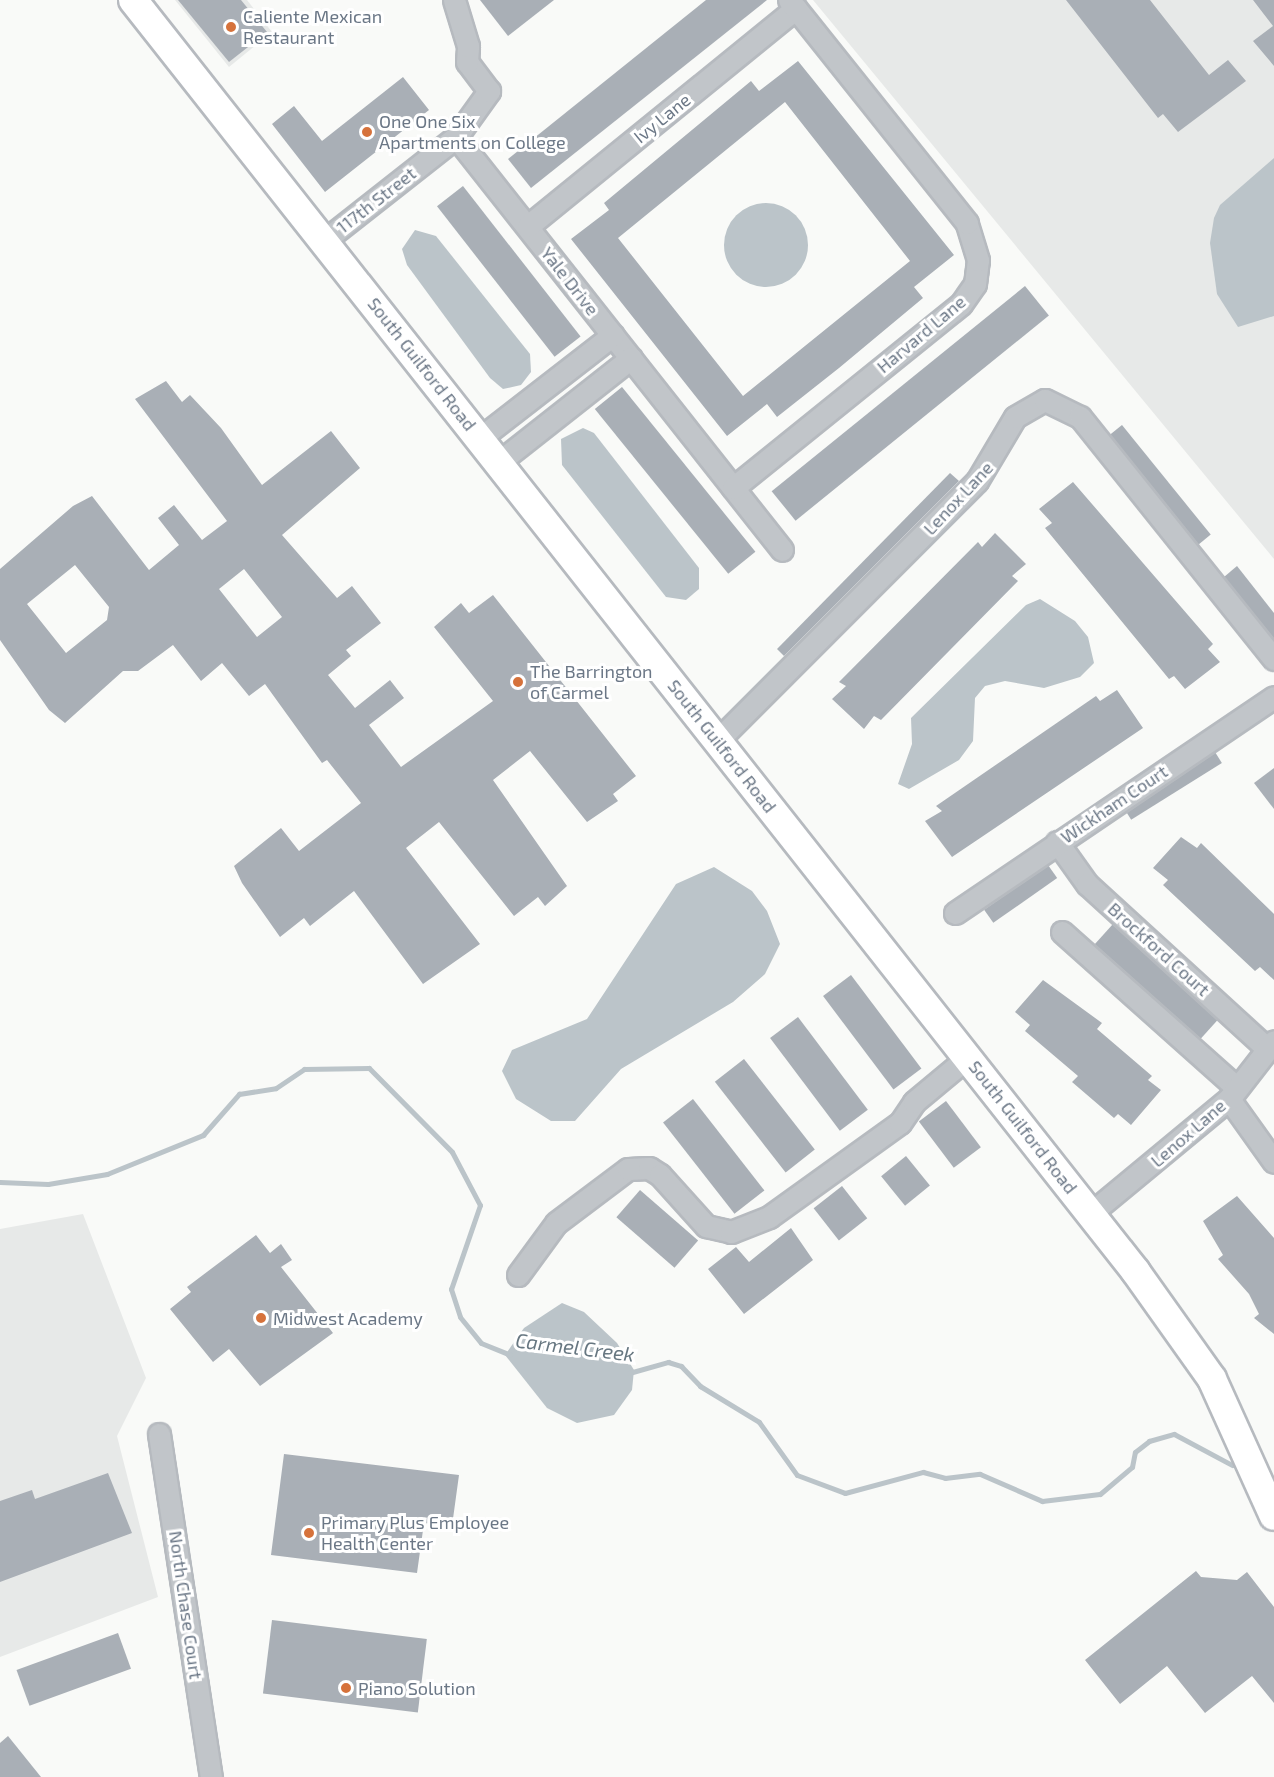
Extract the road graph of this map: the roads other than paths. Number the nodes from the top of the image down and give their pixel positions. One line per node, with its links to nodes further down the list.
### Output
1 (133, 0): 6 (main road, South Guilford Road)
2 (454, 0): 4 (street)
3 (793, 4): 5 (street, Ivy Lane); 11 (street, Harvard Lane)
4 (456, 137): 5 (street, Yale Drive); 6 (street, 117th Street)
5 (528, 226): 7 (street, Yale Drive)
6 (325, 240): 9 (main road, South Guilford Road)
7 (613, 335): 8 (street, Yale Drive); 9 (street)
8 (631, 358): 10 (street); 11 (street, Yale Drive)
9 (480, 438): 10 (main road, South Guilford Road)
10 (499, 462): 15 (main road, South Guilford Road)
11 (733, 488): 12 (street, Yale Drive)
12 (782, 550)
13 (1274, 659): 15 (street, Lenox Lane)
14 (1274, 697): 16 (street, Wickham Court)
15 (718, 740): 20 (main road, South Guilford Road)
16 (1057, 842): 17 (street, Wickham Court); 19 (street, Brockford Court)
17 (955, 913)
18 (1062, 932): 21 (street)
19 (1271, 1045): 21 (street, Lenox Lane)
20 (968, 1057): 23 (main road, South Guilford Road); 24 (street)
21 (1232, 1093): 22 (street); 23 (street, Lenox Lane)
22 (1274, 1161)
23 (1091, 1213): 26 (main road, South Guilford Road)
24 (518, 1275)
25 (159, 1434): 27 (street, North Chase Court)
26 (1274, 1516)
27 (211, 1777)

